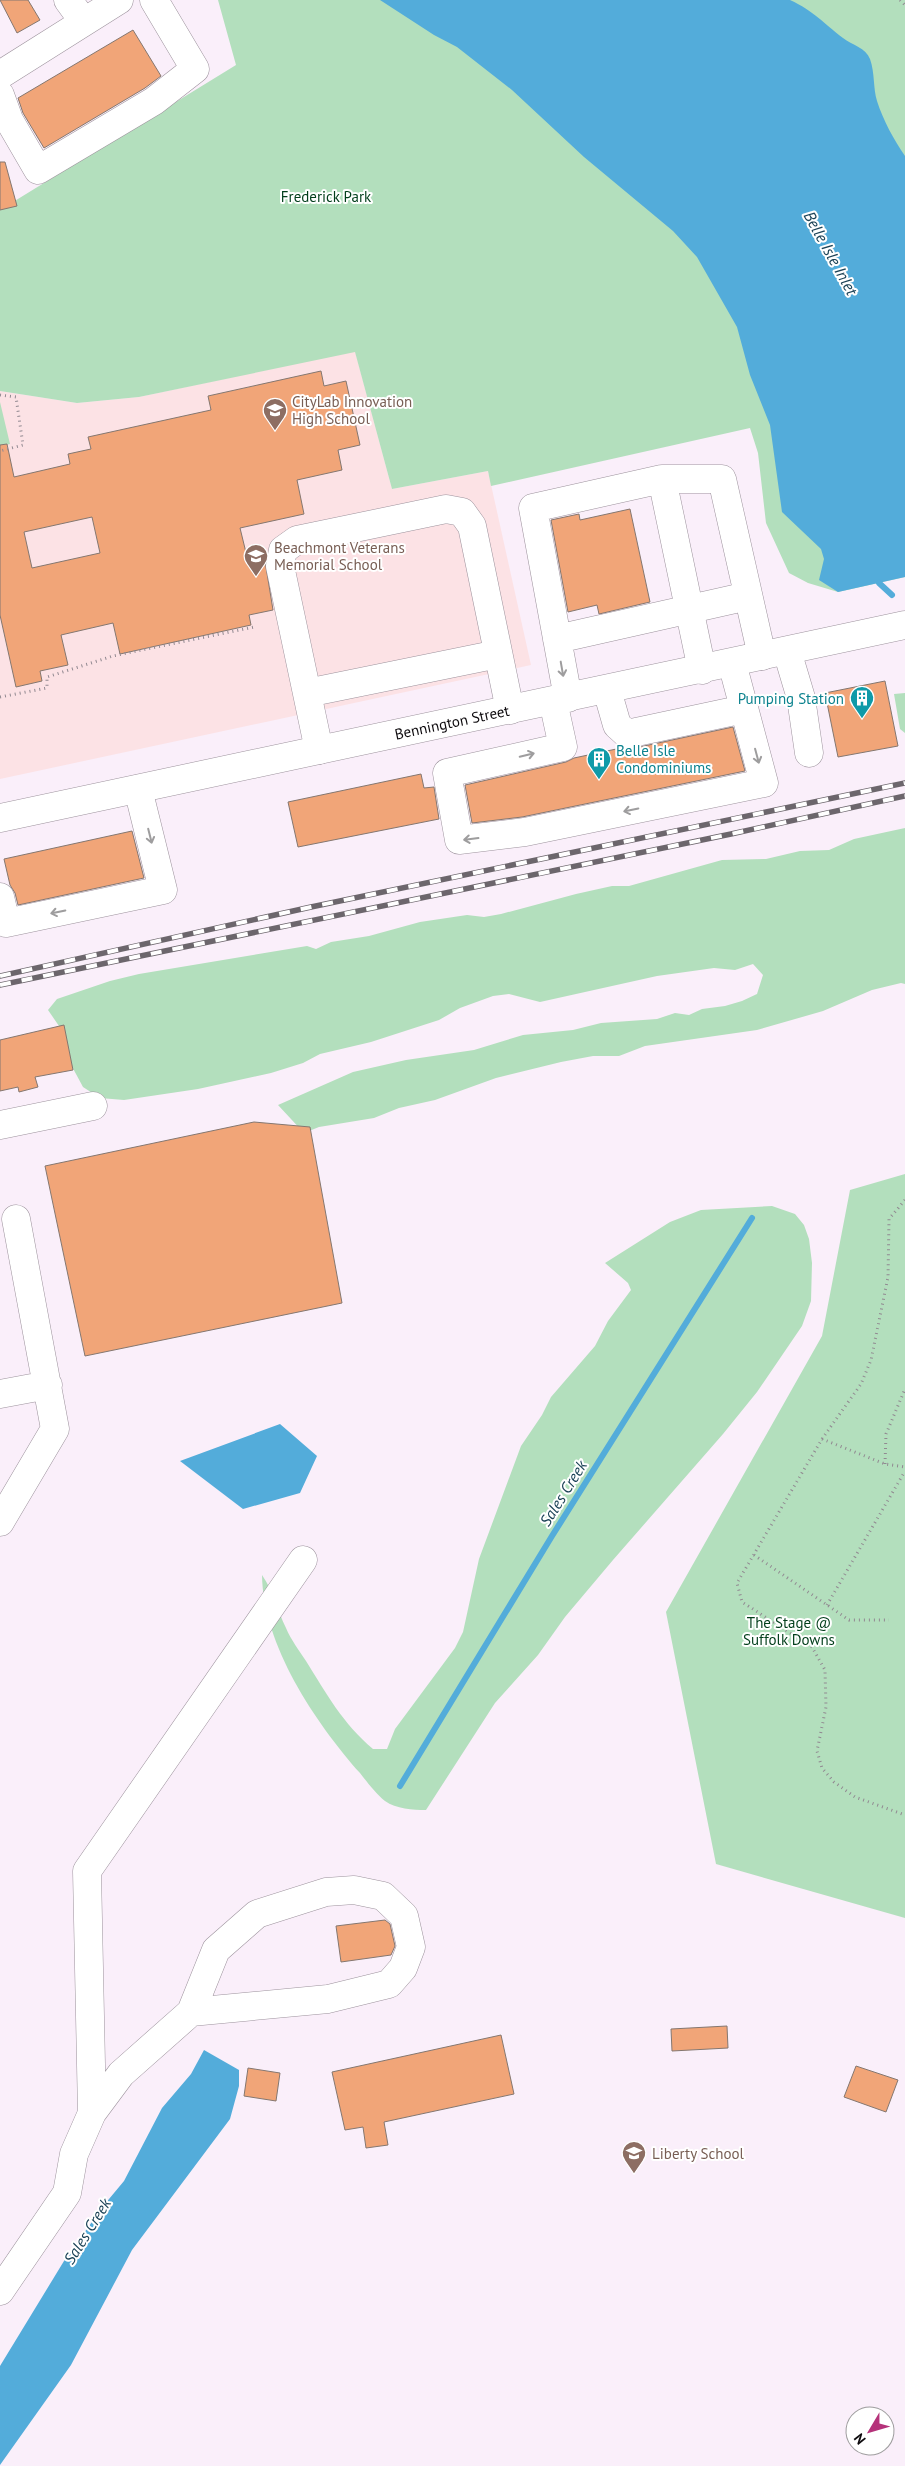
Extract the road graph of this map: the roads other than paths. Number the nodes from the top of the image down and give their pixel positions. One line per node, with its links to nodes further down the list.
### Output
1 (68, 0): 4 (main road)
2 (119, 0): 4 (main road)
3 (154, 0): 6 (main road)
4 (84, 22): 5 (main road)
5 (0, 75)
6 (0, 94)
7 (662, 479): 8 (main road); 9 (main road); 11 (main road)
8 (748, 596): 9 (main road); 13 (main road)
9 (689, 610): 11 (main road); 15 (main road)
10 (905, 625): 13 (main road, Bennington Street)
11 (557, 639): 18 (main road, one-way to 18)
12 (498, 654): 17 (main road); 17 (main road); 20 (main road)
13 (774, 654): 14 (main road, Bennington Street); 22 (main road)
14 (732, 663): 15 (main road, Bennington Street); 19 (main road)
15 (702, 670): 16 (main road, Bennington Street)
16 (608, 690): 18 (main road, Bennington Street); 19 (main road)
17 (307, 694): 21 (main road)
18 (560, 700): 19 (main road, one-way to 18); 20 (main road, Bennington Street)
19 (744, 709)
20 (510, 710): 21 (main road, Bennington Street)
21 (319, 750): 23 (main road, Bennington Street)
22 (809, 753)
23 (138, 789): 24 (main road, Bennington Street); 25 (main road, one-way to 25)
24 (0, 818)
25 (0, 898)
26 (94, 1106): 27 (main road)
27 (0, 1125)
28 (16, 1219): 29 (main road)
29 (48, 1385): 30 (main road); 31 (main road)
30 (0, 1394)
31 (0, 1522)
32 (303, 1560): 34 (main road)
33 (190, 2012): 33 (main road); 34 (main road)
34 (92, 2113): 35 (main road)
35 (0, 2291)

